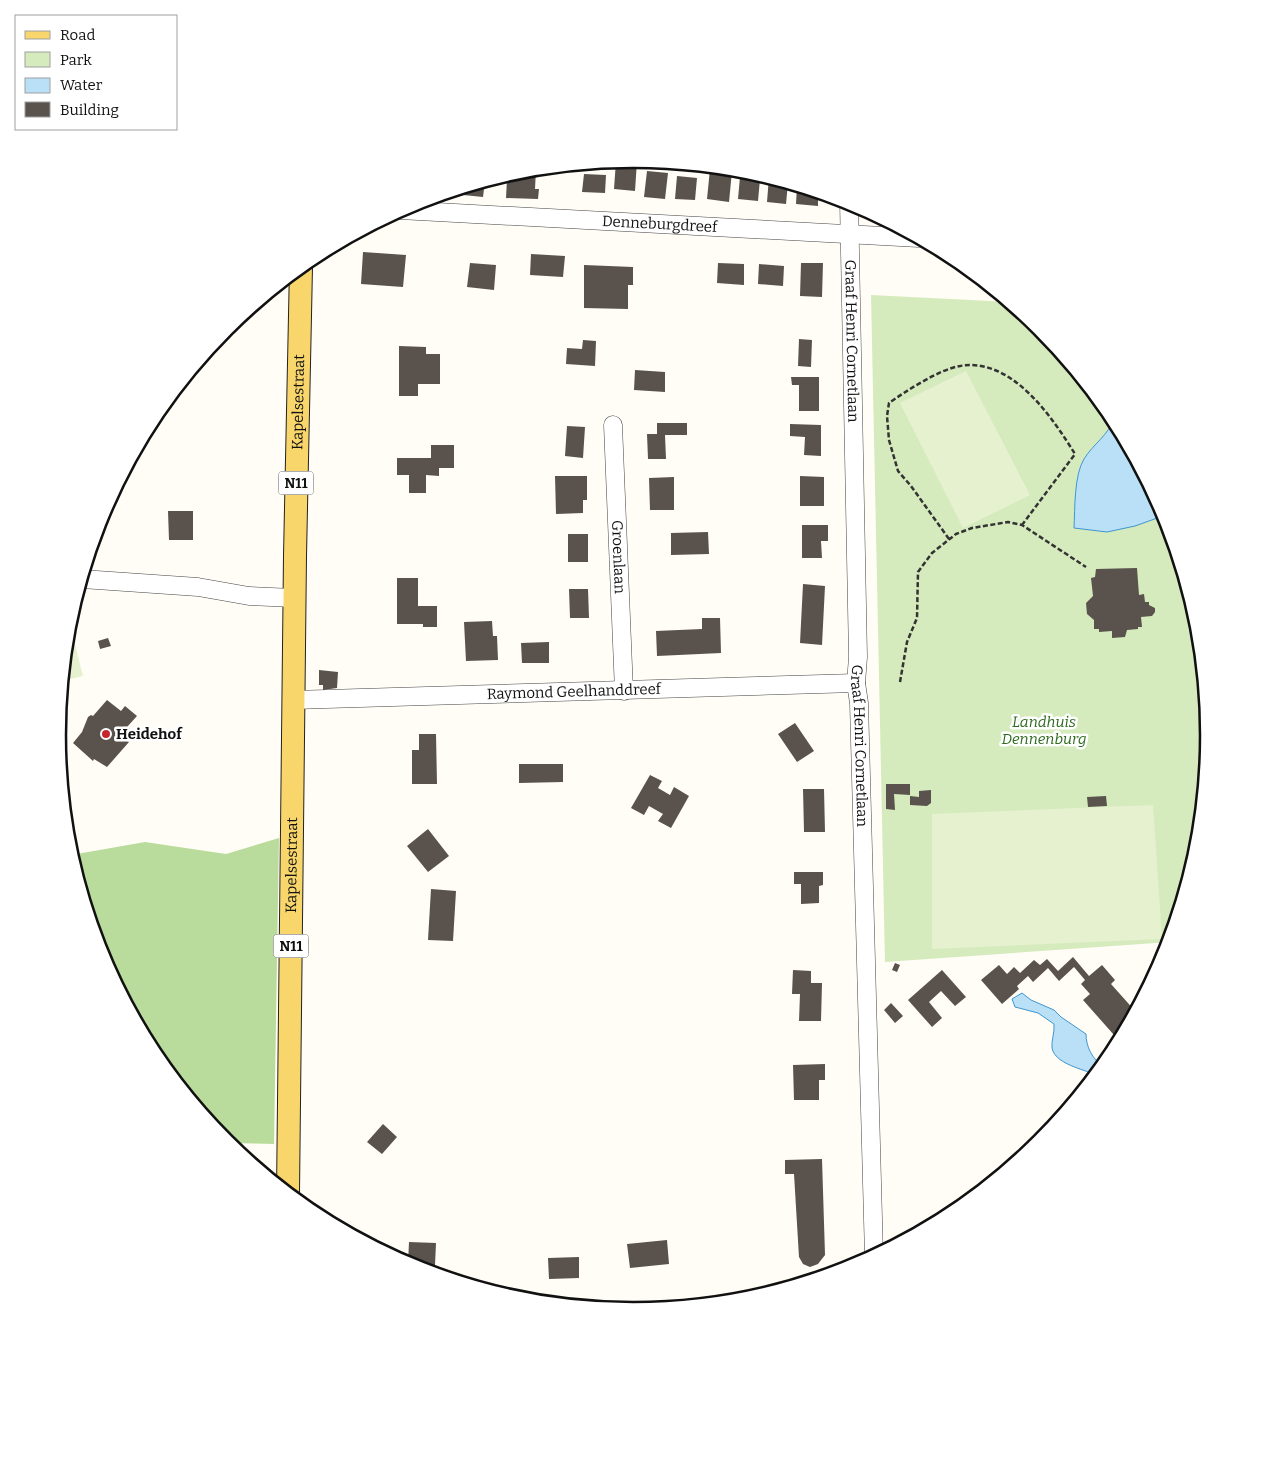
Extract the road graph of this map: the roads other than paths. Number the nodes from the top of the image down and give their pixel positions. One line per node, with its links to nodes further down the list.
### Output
1 (849, 210): 3 (street, Graaf Henri Cornetlaan)
2 (416, 211): 3 (street, Denneburgdreef)
3 (850, 236): 4 (street, Denneburgdreef); 9 (street, Graaf Henri Cornetlaan)
4 (905, 238)
5 (301, 276): 8 (main road, Kapelsestraat / N11)
6 (612, 425): 10 (street, Groenlaan)
7 (88, 579): 8 (street)
8 (294, 598): 11 (main road, Kapelsestraat / N11)
9 (856, 683): 10 (street, Raymond Geelhanddreef); 13 (street, Graaf Henri Cornetlaan)
10 (624, 691): 11 (street, Raymond Geelhanddreef)
11 (294, 700): 12 (main road, Kapelsestraat / N11)
12 (288, 1185)
13 (874, 1249)

